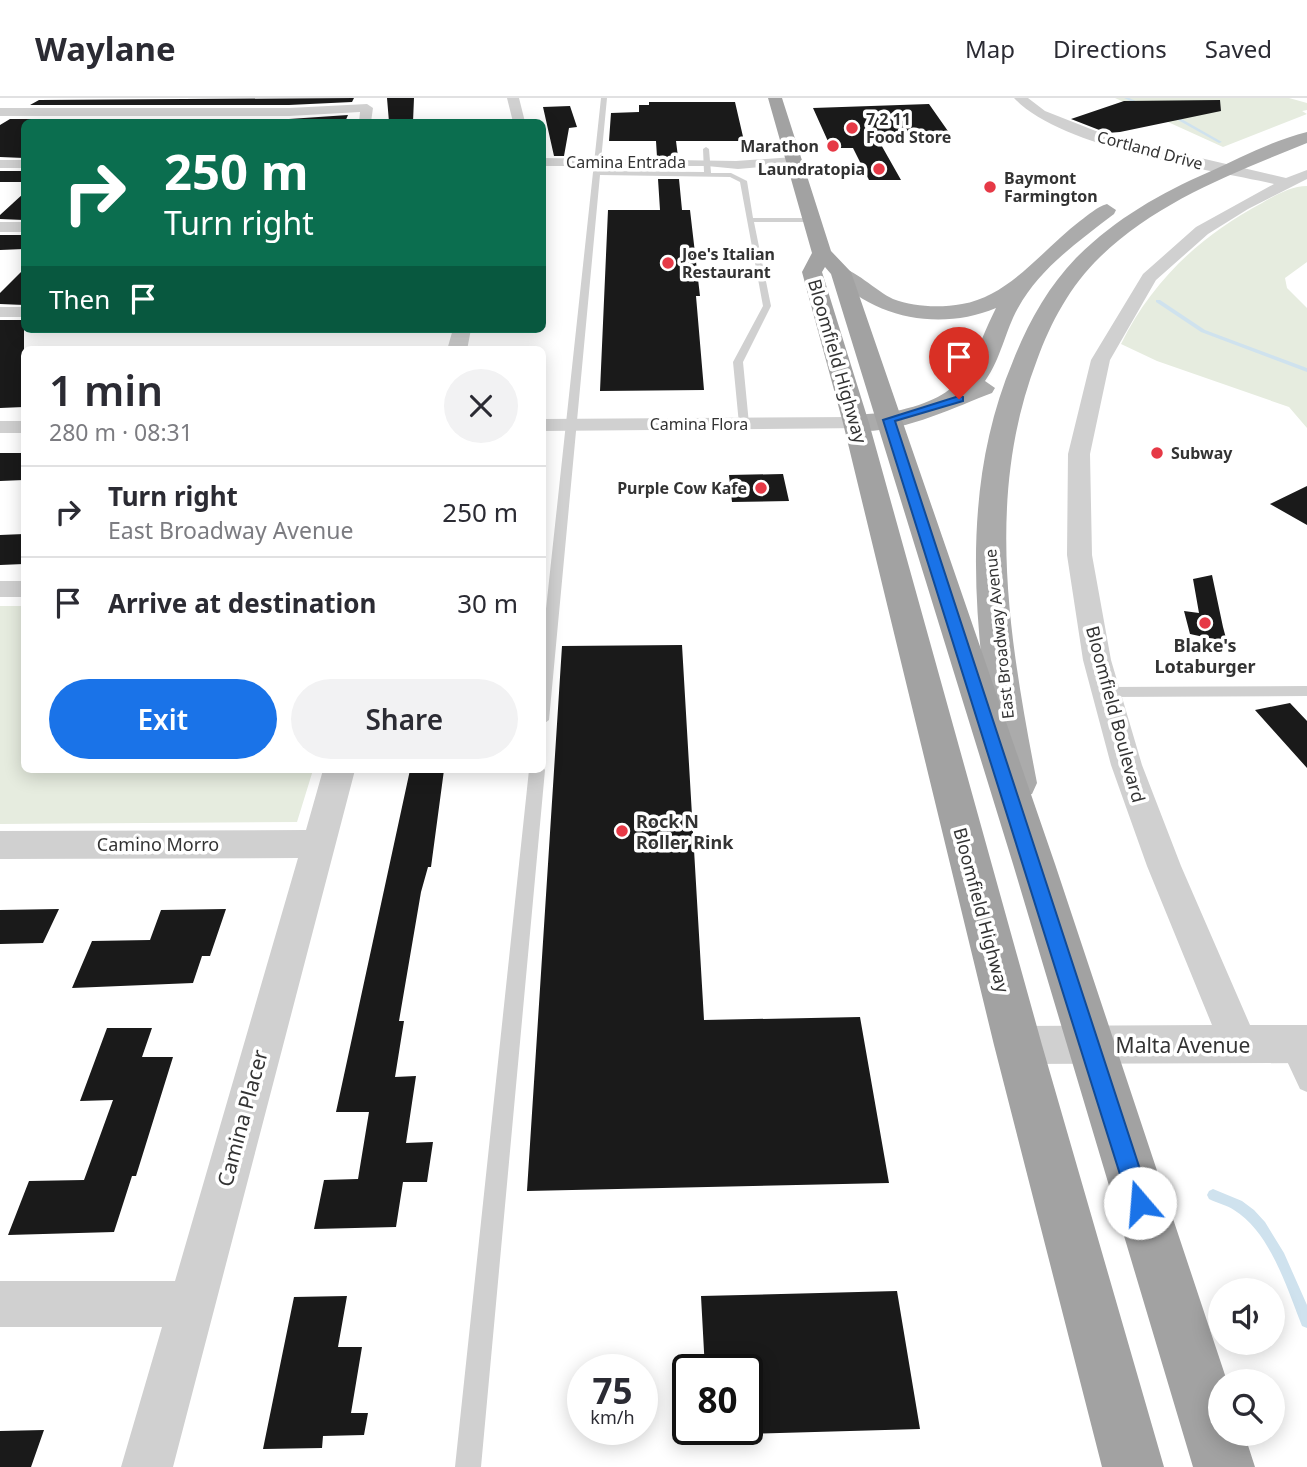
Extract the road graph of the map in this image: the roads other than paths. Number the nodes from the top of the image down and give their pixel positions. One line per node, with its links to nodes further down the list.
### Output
1 (513, 98): 7 (street)
2 (604, 98): 16 (lane)
3 (775, 98): 12 (highway)
4 (1020, 98): 15 (street, Cortland Drive)
5 (0, 113): 6 (street)
6 (365, 119)
7 (518, 119)
8 (1307, 121): 15 (main road)
9 (1307, 137): 17 (main road, East Broadway Avenue)
10 (707, 161): 12 (street, Camina Entrada); 16 (street, Camina Entrada); 21 (lane)
11 (546, 162): 16 (street, Camina Entrada)
12 (794, 162): 22 (highway)
13 (0, 164): 14 (street)
14 (21, 164)
15 (1198, 165): 17 (street, Cortland Drive); 19 (main road)
16 (598, 167): 35 (lane)
17 (1231, 169): 18 (street, Cortland Drive); 28 (main road, East Broadway Avenue)
18 (1300, 180): 42 (street, Bloomfield Boulevard)
19 (1150, 186)
20 (1123, 201): 27 (main road)
21 (750, 220): 22 (lane); 33 (lane)
22 (812, 220): 25 (highway)
23 (0, 228): 24 (street)
24 (21, 228)
25 (822, 253): 26 (highway, Bloomfield Highway); 32 (highway, Bloomfield Highway)
26 (841, 272): 27 (main road); 32 (highway, Bloomfield Highway)
27 (1026, 280): 31 (main road)
28 (1054, 296): 31 (main road); 47 (main road, East Broadway Avenue)
29 (0, 312): 30 (street)
30 (21, 312)
31 (959, 399): 32 (main road)
32 (872, 421): 33 (street, Camina Flora); 47 (highway, Bloomfield Highway); 50 (highway, Bloomfield Highway)
33 (744, 424): 35 (street, Camina Flora)
34 (546, 425): 35 (street, Camina Flora)
35 (572, 425): 40 (lane)
36 (0, 427): 37 (street)
37 (21, 427)
38 (0, 589): 39 (street)
39 (21, 589)
40 (546, 681)
41 (1307, 691): 42 (lane)
42 (1106, 692): 48 (street, Bloomfield Boulevard)
43 (338, 773): 45 (street, Camina Placer)
44 (537, 773): 56 (lane)
45 (317, 844): 46 (street, Camino Morro); 54 (street, Camina Placer)
46 (0, 845)
47 (1034, 864): 51 (highway, Bloomfield Highway)
48 (1239, 1044): 49 (street, Malta Avenue); 51 (street, Malta Avenue)
49 (1298, 1044): 52 (lane)
50 (1018, 1045): 51 (street, Malta Avenue); 57 (highway, Bloomfield Highway)
51 (1090, 1045): 58 (highway, Bloomfield Highway)
52 (1307, 1082)
53 (0, 1304): 54 (street)
54 (191, 1304): 55 (street, Camina Placer)
55 (147, 1467)
56 (468, 1467)
57 (1133, 1467)
58 (1224, 1467)

